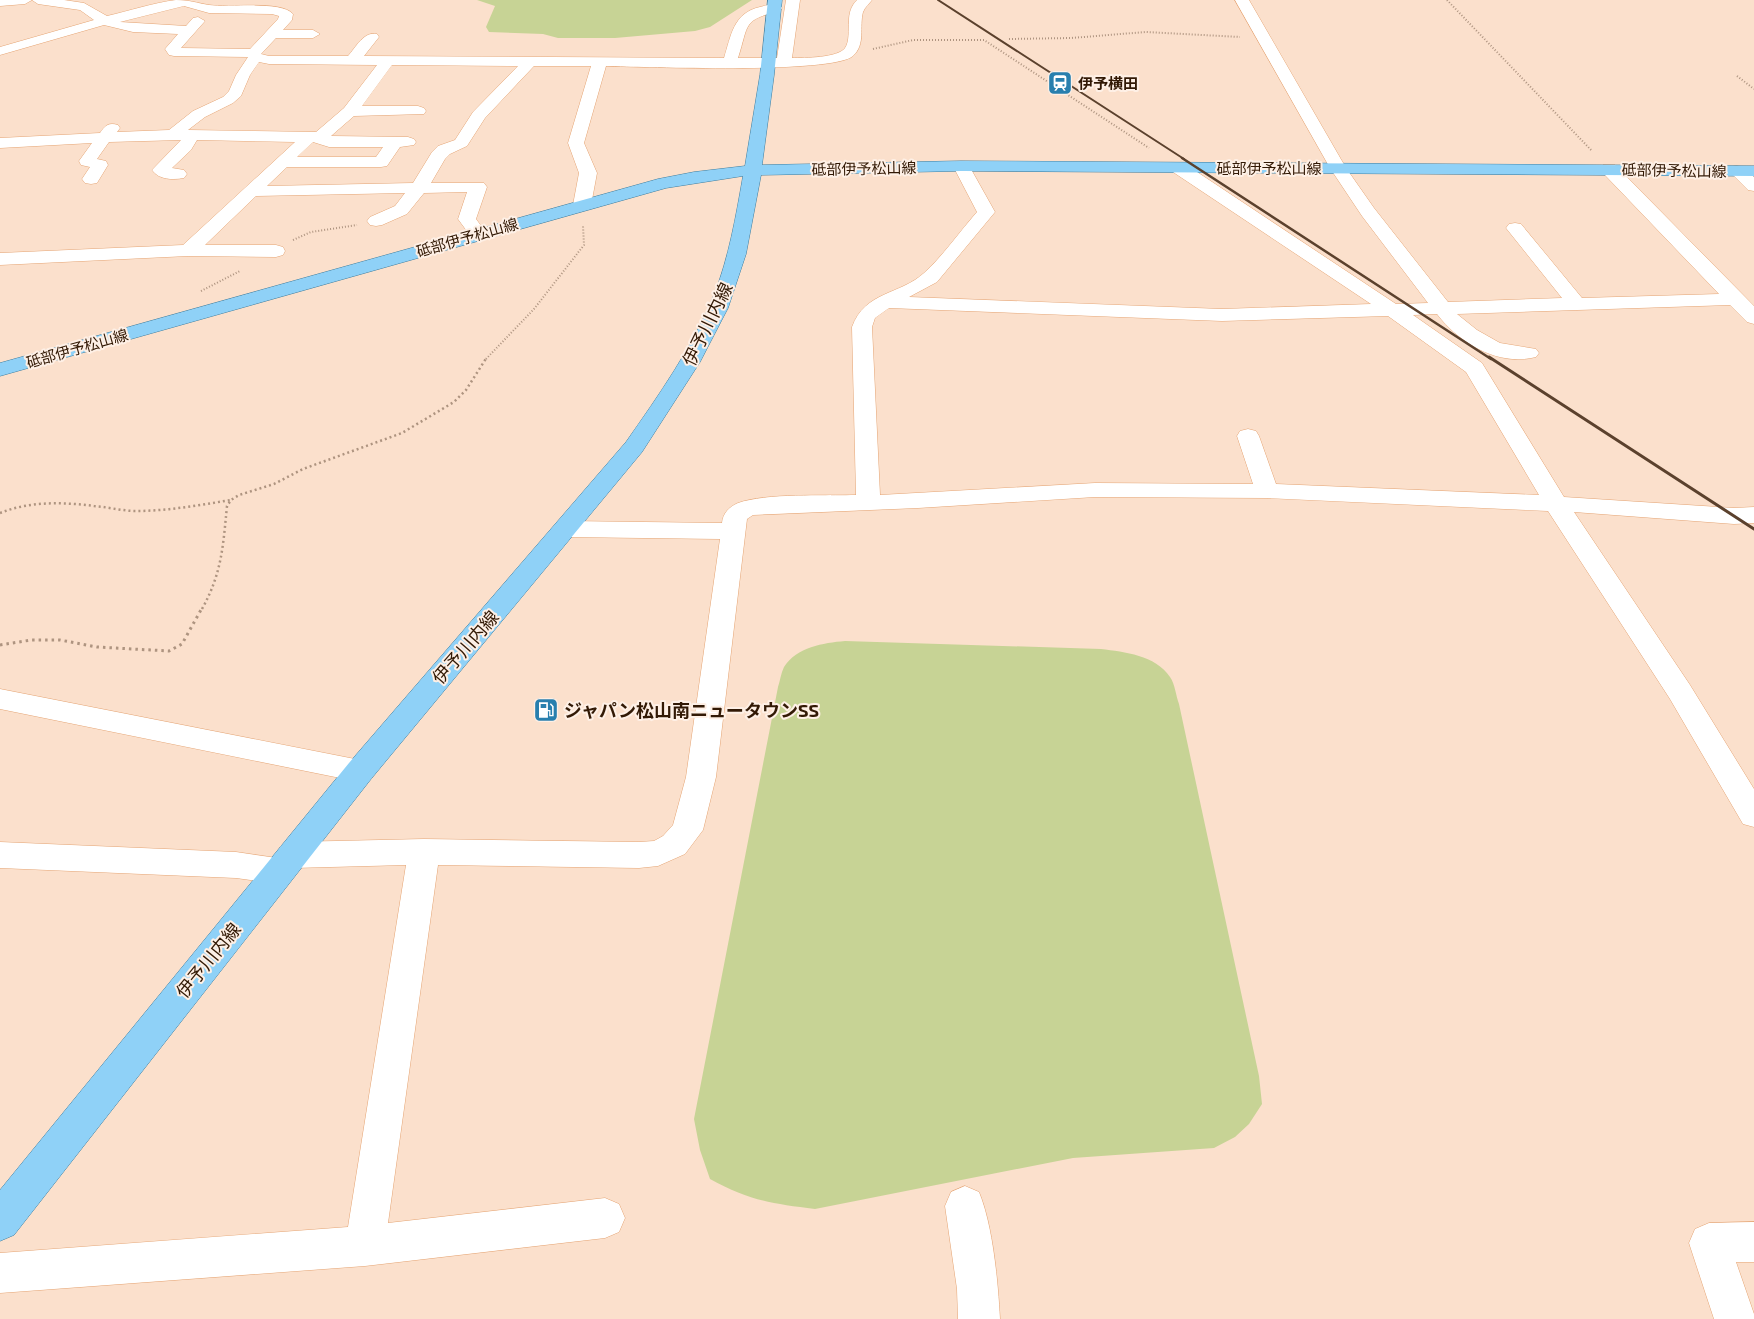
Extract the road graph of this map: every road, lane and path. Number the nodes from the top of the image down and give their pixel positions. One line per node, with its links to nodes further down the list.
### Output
1 (25, 0): 9 (street)
2 (38, 0): 11 (street)
3 (793, 0): 27 (street)
4 (865, 0): 20 (street)
5 (1242, 0): 16 (street)
6 (1447, 0): 42 (path)
7 (185, 1): 10 (street); 11 (street)
8 (775, 4): 26 (street); 27 (main road, 伊予川内線)
9 (2, 7)
10 (209, 9): 12 (street); 13 (street)
11 (105, 21): 12 (street); 19 (street)
12 (189, 30): 21 (street)
13 (271, 34): 14 (street); 21 (street)
14 (313, 34)
15 (372, 37): 23 (street)
16 (1263, 37): 17 (path); 41 (street)
17 (1009, 39)
18 (551, 46): 24 (street)
19 (0, 51)
20 (847, 54): 27 (street); 40 (path)
21 (254, 55): 23 (street); 33 (street)
22 (388, 60): 23 (street); 24 (street); 30 (street)
23 (352, 61)
24 (535, 61): 25 (street); 48 (street)
25 (600, 62): 26 (street); 50 (street)
26 (730, 62): 27 (street)
27 (777, 62): 43 (main road, 伊予川内線)
28 (1736, 76): 29 (path)
29 (1754, 89)
30 (350, 111): 31 (street); 35 (street)
31 (418, 111)
32 (140, 126): 34 (street)
33 (173, 135): 34 (street); 36 (street)
34 (105, 137): 37 (street); 46 (street)
35 (314, 137): 36 (street); 38 (street); 38 (street)
36 (200, 138): 45 (street)
37 (0, 143)
38 (282, 162): 49 (street)
39 (961, 166): 40 (main road, 砥部伊予松山線); 43 (main road, 砥部伊予松山線); 58 (street)
40 (1179, 168): 41 (main road, 砥部伊予松山線); 62 (street)
41 (1338, 168): 42 (main road, 砥部伊予松山線); 61 (street)
42 (1609, 169): 44 (main road, 砥部伊予松山線); 59 (street)
43 (754, 170): 50 (main road, 砥部伊予松山線); 73 (main road, 伊予川内線)
44 (1746, 171): 47 (street)
45 (178, 174)
46 (90, 179)
47 (1754, 186)
48 (420, 188): 49 (street); 51 (street); 53 (street)
49 (252, 191): 54 (street)
50 (582, 205): 53 (main road, 砥部伊予松山線); 68 (path)
51 (376, 221): 55 (path)
52 (1515, 228): 60 (street)
53 (478, 234): 65 (main road, 砥部伊予松山線)
54 (188, 250): 55 (street); 56 (street)
55 (276, 250): 57 (path)
56 (0, 259)
57 (197, 292)
58 (886, 302): 62 (street); 69 (street)
59 (1742, 302): 60 (street); 63 (street)
60 (1576, 304): 61 (street)
61 (1443, 307): 62 (street); 64 (street)
62 (1391, 309): 70 (street)
63 (1754, 318)
64 (1529, 353)
65 (0, 370)
66 (1248, 436): 67 (street)
67 (1267, 491): 69 (street); 70 (street)
68 (231, 500): 71 (path); 75 (path)
69 (868, 502): 74 (street)
70 (1556, 504): 72 (street); 78 (street)
71 (0, 513)
72 (1754, 515)
73 (566, 529): 74 (street); 77 (main road, 伊予川内線)
74 (733, 530): 79 (street)
75 (0, 645)
76 (0, 699): 77 (street)
77 (360, 771): 81 (main road, 伊予川内線)
78 (1754, 815)
79 (424, 852): 81 (street); 86 (street)
80 (0, 855): 81 (street)
81 (286, 863): 84 (main road, 伊予川内線)
82 (965, 1206): 88 (street)
83 (605, 1218): 86 (street)
84 (0, 1221)
85 (1754, 1242): 89 (street)
86 (365, 1246): 87 (street)
87 (0, 1273)
88 (979, 1319)
89 (1735, 1319)

